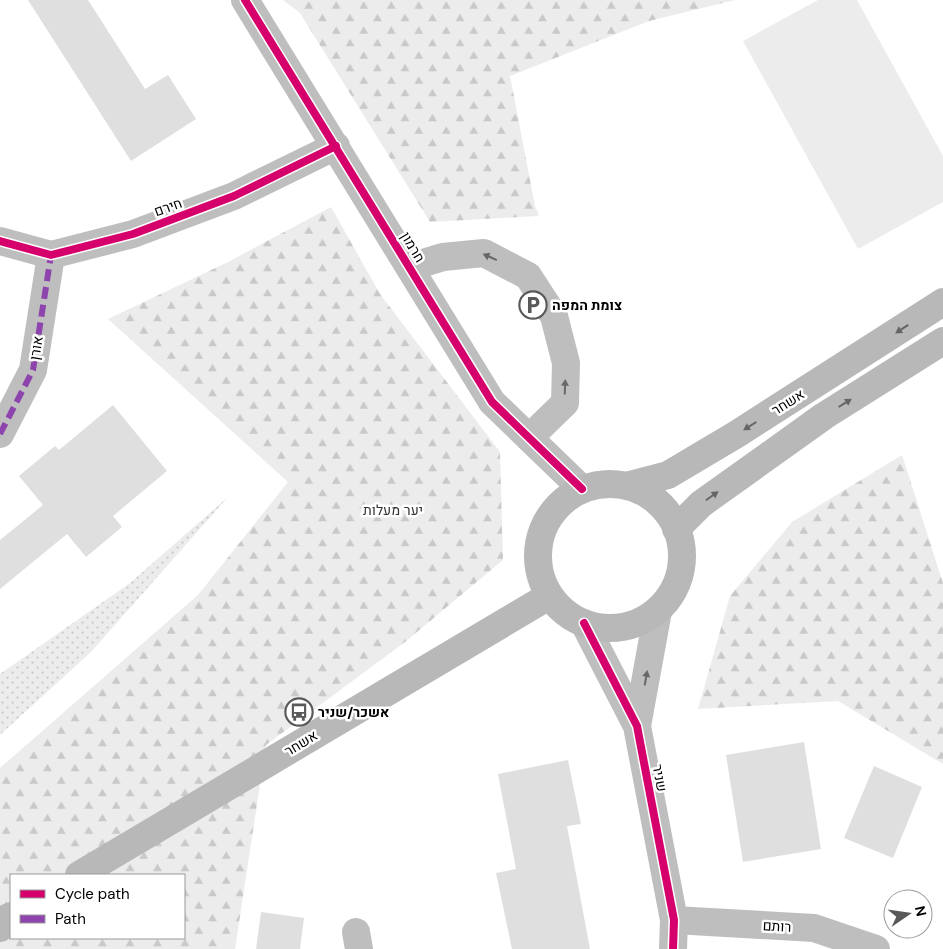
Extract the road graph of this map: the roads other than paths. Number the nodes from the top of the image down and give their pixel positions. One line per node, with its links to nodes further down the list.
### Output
1 (245, 0): 2 (street, חרמון)
2 (336, 146): 4 (street, חירם); 5 (street, חרמון)
3 (0, 241): 4 (street, חירם)
4 (51, 255): 8 (street, אורן)
5 (410, 267): 9 (street, חרמון); 9 (street, one-way to 5)
6 (943, 302): 10 (main road, אשחר, one-way to 10)
7 (943, 341): 12 (main road, one-way to 7)
8 (0, 434)
9 (529, 438): 11 (street, חרמון)
10 (626, 486): 11 (main road); 12 (main road)
11 (582, 489): 13 (main road)
12 (676, 529): 14 (main road)
13 (549, 596): 15 (main road); 17 (main road, אשחר)
14 (658, 611): 15 (main road); 16 (street, שניר, one-way to 14)
15 (584, 623): 16 (street, שניר)
16 (637, 726): 19 (street, שניר)
17 (81, 874)
18 (10, 916): 20 (main road)
19 (674, 920): 21 (street, שניר); 22 (street, רותם)
20 (0, 928)
21 (673, 949)
22 (876, 949)

